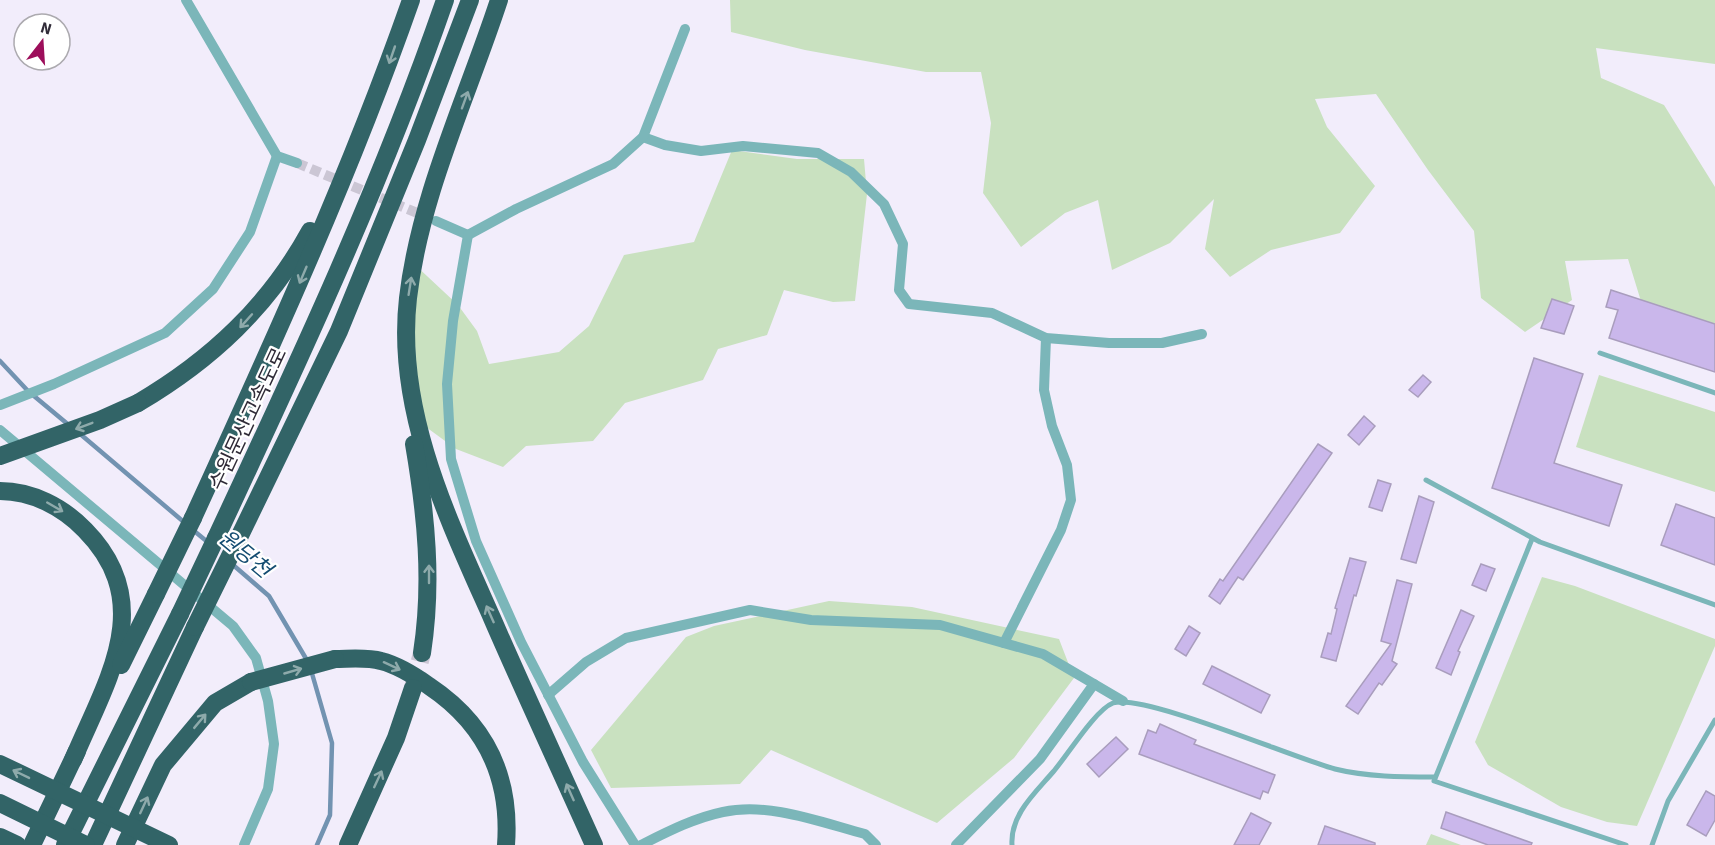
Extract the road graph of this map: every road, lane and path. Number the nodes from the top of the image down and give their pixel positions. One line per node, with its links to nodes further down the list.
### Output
1 (186, 0): 9 (street)
2 (411, 0): 7 (highway, one-way to 7)
3 (445, 0): 40 (highway, 수원문산고속도로, bridge)
4 (470, 0): 42 (highway, 수원문산고속도로, bridge)
5 (499, 0): 13 (highway, one-way to 5)
6 (685, 28): 8 (street)
7 (380, 90): 20 (highway, one-way to 20, bridge); 32 (highway, one-way to 32, bridge)
8 (643, 137): 12 (street); 15 (street)
9 (278, 156): 10 (street); 18 (street)
10 (297, 163)
11 (436, 221): 12 (street)
12 (468, 235): 29 (street)
13 (406, 327): 26 (highway, one-way to 13); 47 (highway, one-way to 13)
14 (1202, 334): 15 (street)
15 (1046, 338): 25 (street)
16 (1600, 353): 17 (lane)
17 (1715, 393)
18 (0, 405)
19 (0, 430): 45 (street)
20 (0, 456)
21 (1426, 480): 23 (lane)
22 (0, 491): 32 (highway, one-way to 32)
23 (1532, 539): 24 (lane); 34 (lane)
24 (1715, 605)
25 (1005, 643): 27 (street); 29 (street)
26 (422, 653)
27 (1094, 684): 30 (street); 51 (street)
28 (413, 688): 37 (highway, one-way to 28)
29 (548, 694): 48 (street)
30 (1123, 701): 34 (lane); 52 (lane)
31 (1715, 720): 54 (lane)
32 (73, 760): 39 (highway)
33 (0, 764): 44 (highway, one-way to 33, bridge)
34 (1435, 777): 53 (lane)
35 (0, 803): 41 (highway, bridge)
36 (0, 837): 38 (highway)
37 (351, 838)
38 (16, 845)
39 (32, 845)
40 (65, 845)
41 (86, 845)
42 (93, 845)
43 (126, 845): 46 (highway, one-way to 46, bridge)
44 (169, 845)
45 (244, 845)
46 (506, 845)
47 (594, 845)
48 (635, 845)
49 (641, 845): 50 (street)
50 (876, 845)
51 (956, 845)
52 (1012, 845)
53 (1626, 845)
54 (1652, 845)

